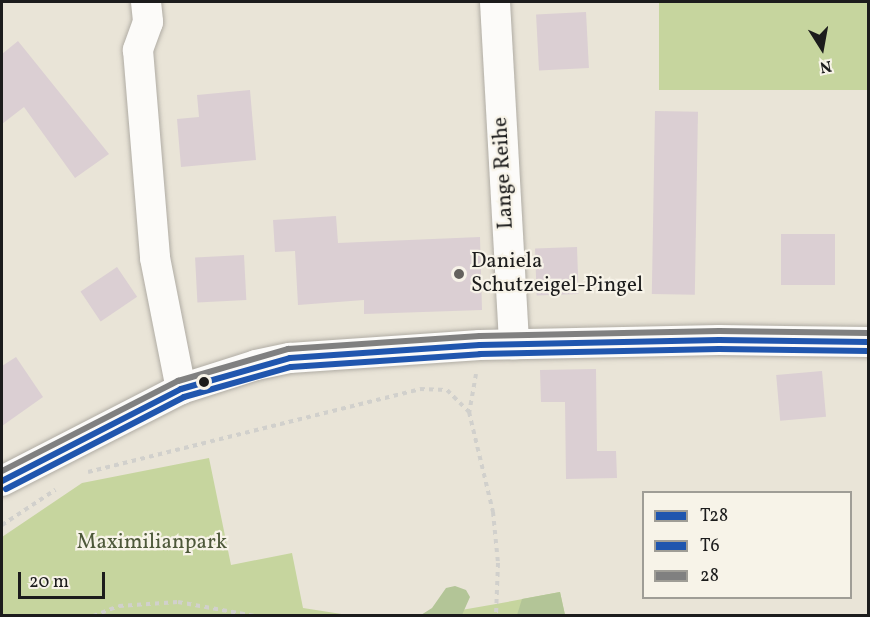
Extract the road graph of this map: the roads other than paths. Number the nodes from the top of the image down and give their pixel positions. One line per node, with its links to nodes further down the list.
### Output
1 (146, 2): 5 (street)
2 (495, 2): 4 (street, Lange Reihe)
3 (868, 342): 4 (street)
4 (514, 344): 5 (street)
5 (181, 389): 6 (street)
6 (2, 482)

